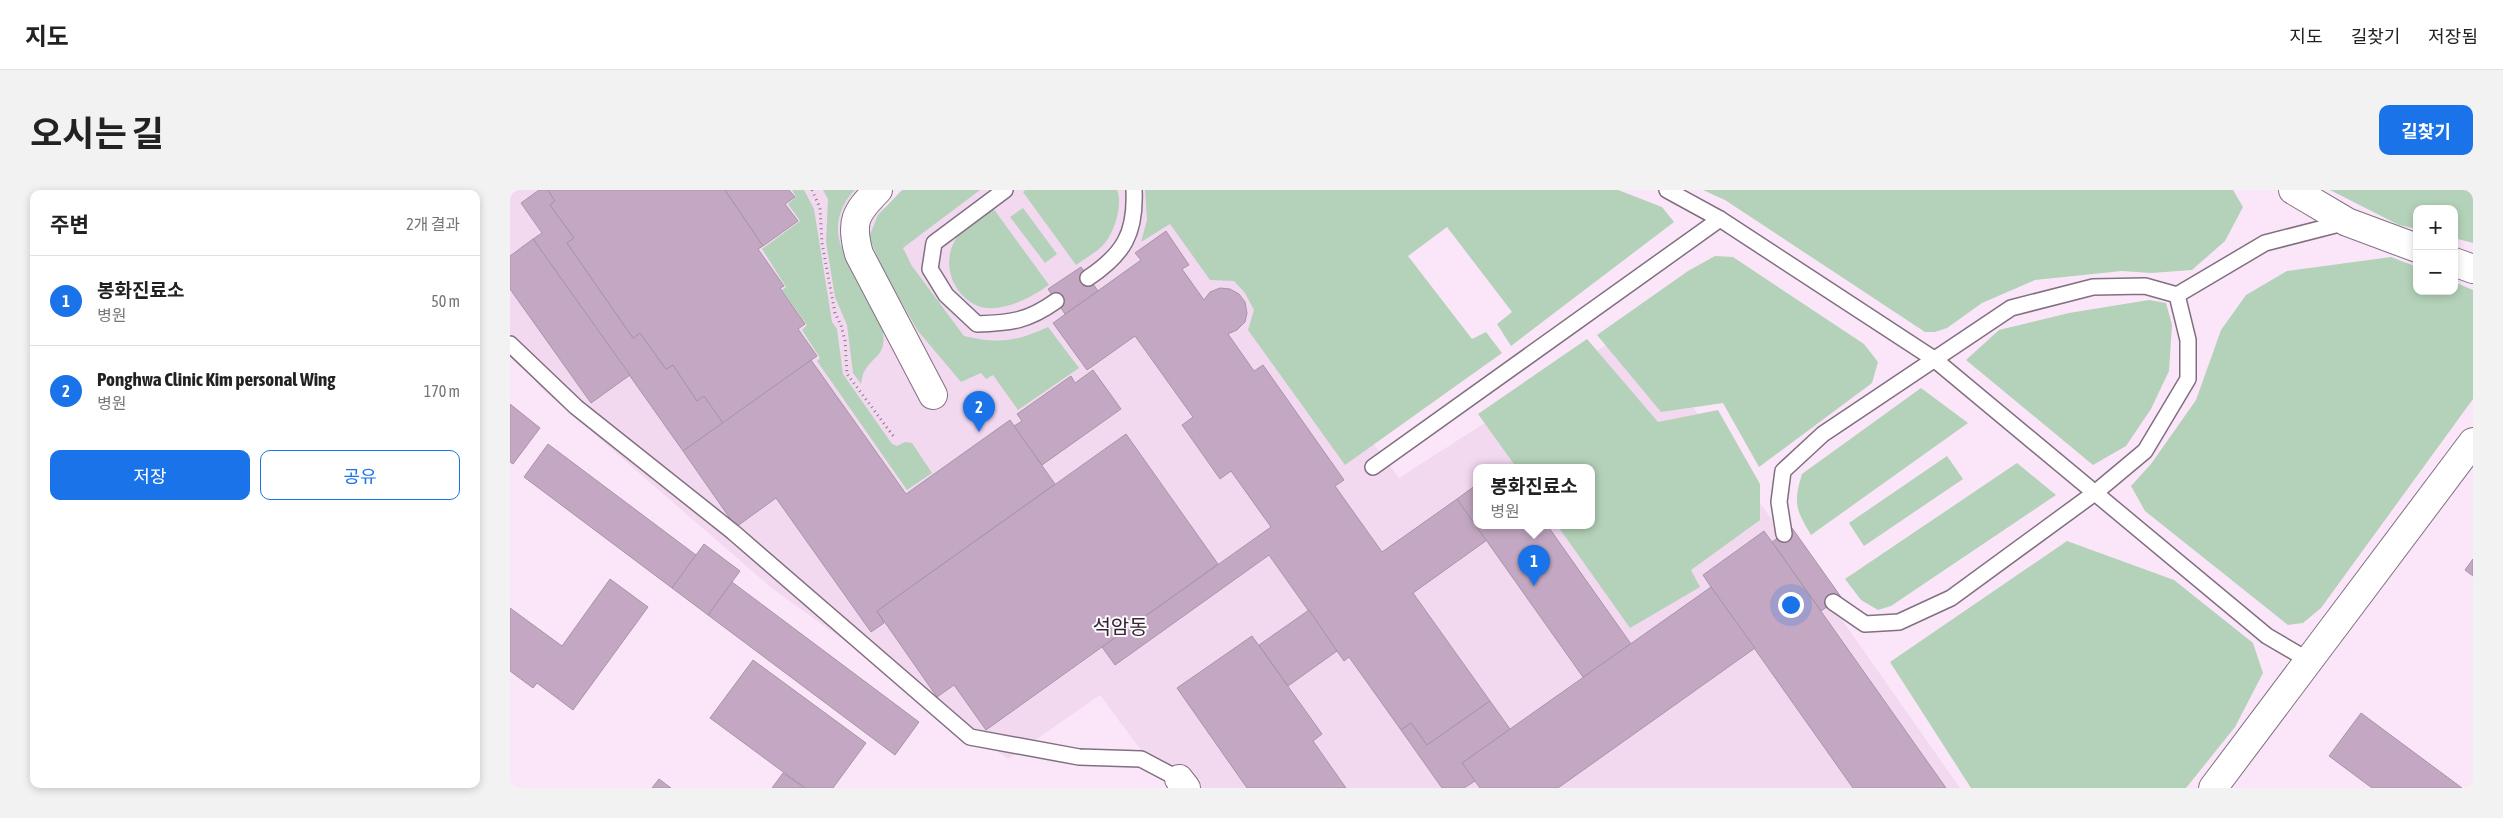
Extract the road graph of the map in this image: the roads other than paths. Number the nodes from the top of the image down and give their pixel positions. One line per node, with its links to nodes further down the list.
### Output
1 (878, 190): 16 (street)
2 (1005, 190): 13 (lane)
3 (1134, 190): 11 (lane)
4 (1667, 190): 6 (lane)
5 (2294, 190): 7 (street)
6 (1720, 219): 15 (lane); 18 (lane)
7 (2347, 222): 8 (street); 12 (lane)
8 (2413, 247)
9 (2458, 263): 10 (street)
10 (2473, 269)
11 (1088, 278)
12 (2177, 295): 15 (lane); 19 (lane)
13 (1056, 301)
14 (510, 344): 23 (lane)
15 (1934, 359): 19 (lane); 20 (lane)
16 (933, 394)
17 (2473, 442): 22 (street)
18 (1373, 467)
19 (2096, 492): 21 (lane); 22 (lane)
20 (1784, 534)
21 (1833, 602)
22 (2308, 660): 24 (street)
23 (1182, 784)
24 (2212, 788)

